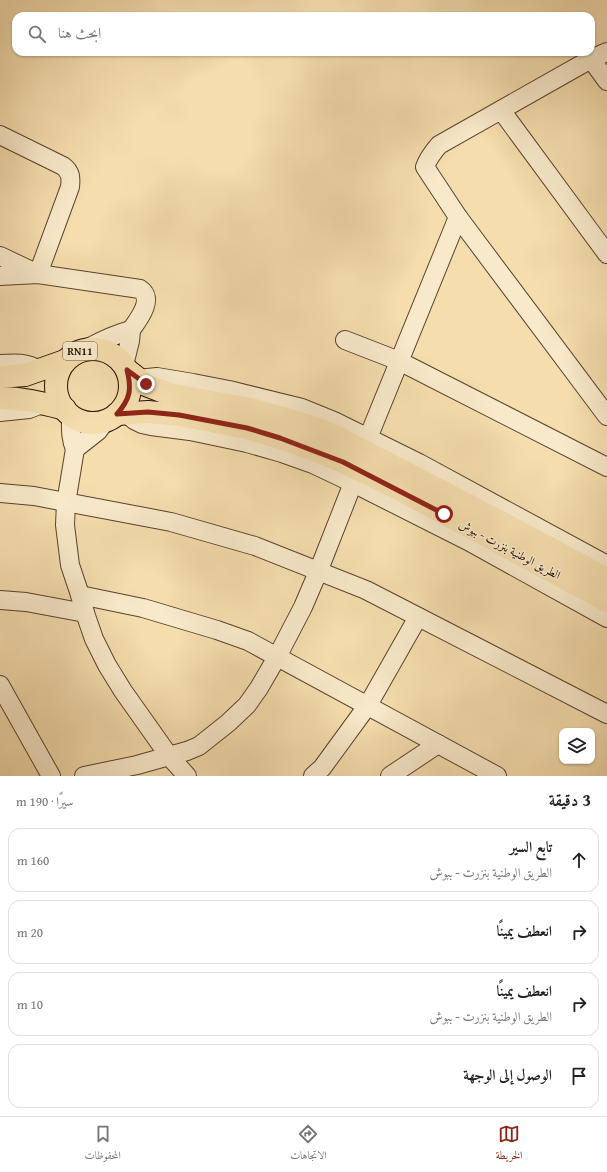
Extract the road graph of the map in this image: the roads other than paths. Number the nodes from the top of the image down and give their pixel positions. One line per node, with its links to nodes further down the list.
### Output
1 (607, 52): 2 (street)
2 (591, 59): 3 (street); 4 (street)
3 (607, 81)
4 (501, 110): 6 (street); 7 (street)
5 (0, 135): 9 (street)
6 (458, 217): 15 (street); 25 (street)
7 (607, 254)
8 (0, 256): 9 (street)
9 (38, 274): 10 (street); 11 (street)
10 (0, 276)
11 (131, 330): 13 (street); 18 (street)
12 (345, 340): 15 (street)
13 (86, 349): 14 (main road, RN11); 18 (main road, RN11)
14 (65, 361): 17 (main road, RN11); 23 (main road, RN11)
15 (399, 361): 26 (street); 28 (street)
16 (0, 364): 17 (street)
17 (40, 371): 19 (main road, RN11)
18 (130, 371): 24 (main road); 26 (street); 34 (main road, الطريق الوطنية بنزرت - ببوش / RN11)
19 (0, 377)
20 (0, 398): 21 (main road)
21 (44, 404): 22 (street); 23 (main road)
22 (0, 412)
23 (68, 413): 24 (main road); 27 (street)
24 (117, 416): 27 (street); 29 (street); 37 (main road, الطريق الوطنية بنزرت - ببوش)
25 (607, 416)
26 (368, 438): 32 (street)
27 (75, 449): 31 (street)
28 (607, 467)
29 (353, 482): 33 (street); 40 (street)
30 (0, 493): 31 (street)
31 (66, 503): 33 (street); 35 (street)
32 (607, 565)
33 (318, 572): 39 (street); 41 (street)
34 (607, 578)
35 (80, 595): 38 (street); 41 (street)
36 (0, 600): 38 (street)
37 (607, 601)
38 (85, 613): 47 (street)
39 (418, 617): 43 (street); 44 (street)
40 (607, 618)
41 (277, 657): 43 (street); 47 (street)
42 (0, 687): 45 (street)
43 (368, 705): 46 (street); 48 (street)
44 (607, 714)
45 (8, 716): 49 (street)
46 (438, 744): 52 (street); 53 (street)
47 (169, 756): 50 (street); 51 (street)
48 (321, 773)
49 (51, 776)
50 (84, 776)
51 (187, 776)
52 (390, 776)
53 (496, 776)

